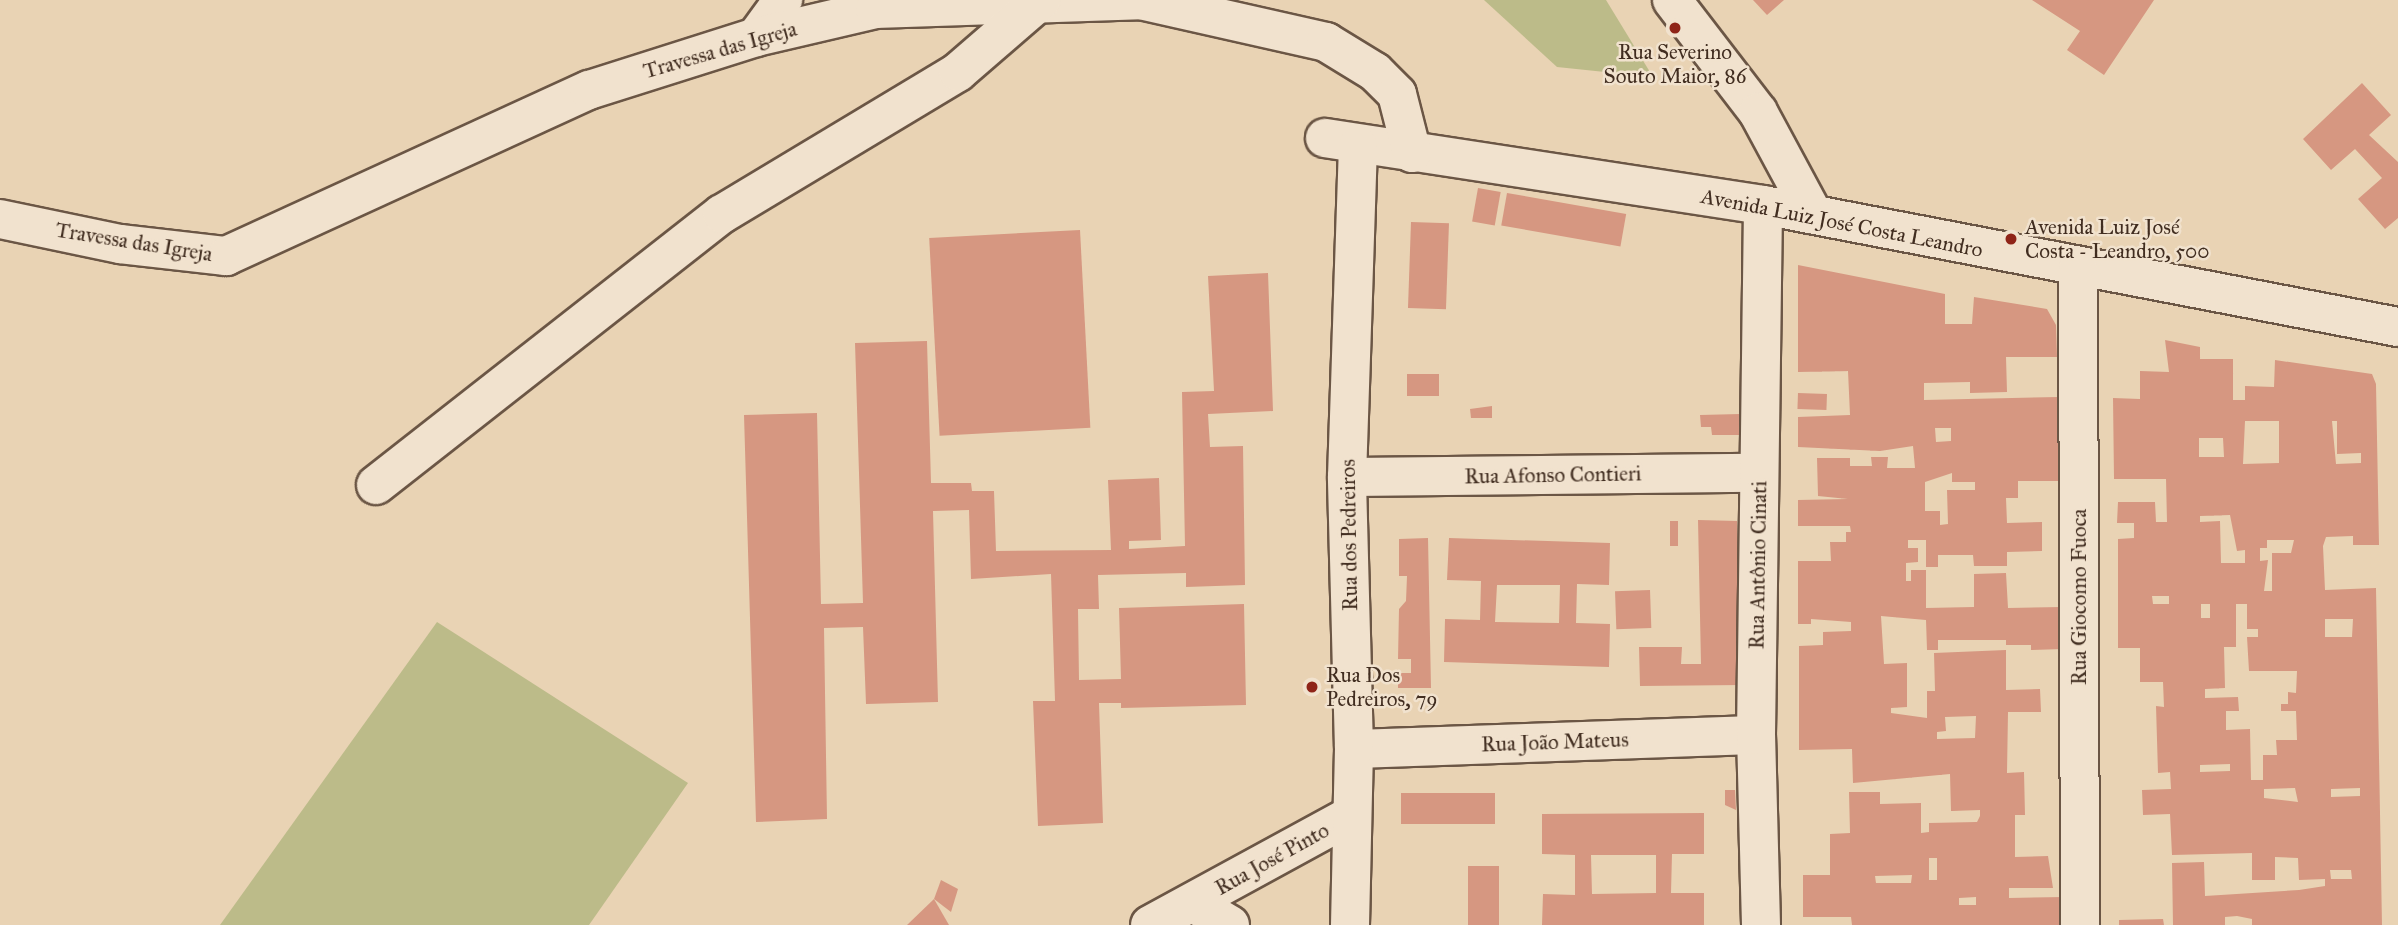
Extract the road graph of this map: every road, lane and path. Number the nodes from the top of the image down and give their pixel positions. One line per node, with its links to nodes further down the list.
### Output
1 (783, 0): 4 (street)
2 (1672, 0): 8 (street)
3 (1042, 1): 4 (street, Travessa das Igreja); 6 (street, Travessa das Igreja); 14 (street)
4 (756, 37): 9 (street, Travessa das Igreja)
5 (1342, 142): 6 (street, Avenida Luiz José Costa Leandro); 13 (street, Rua dos Pedreiros)
6 (1412, 153): 7 (street, Avenida Luiz José Costa Leandro)
7 (1763, 205): 8 (street, Avenida Luiz José Costa Leandro); 12 (street, Rua Antônio Cinati)
8 (1813, 214): 10 (street, Avenida Luiz José Costa Leandro)
9 (0, 219)
10 (2078, 269): 11 (street, Avenida Luiz José Costa Leandro); 23 (street, Rua Giocomo Fuoca)
11 (2398, 327)
12 (1759, 472): 13 (street, Rua Afonso Contieri); 15 (street, Rua Antônio Cinati)
13 (1347, 477): 16 (street, Rua dos Pedreiros)
14 (376, 485)
15 (1756, 736): 16 (street, Rua João Mateus); 22 (street, Rua Antônio Cinati)
16 (1354, 749): 17 (street, Rua dos Pedreiros)
17 (1352, 815): 18 (street, Rua José Pinto); 21 (street, Rua dos Pedreiros)
18 (1193, 903): 19 (street, Rua José Pinto); 20 (street, Rua José Pinto)
19 (1150, 925)
20 (1230, 925)
21 (1350, 925)
22 (1761, 925)
23 (2080, 925)

